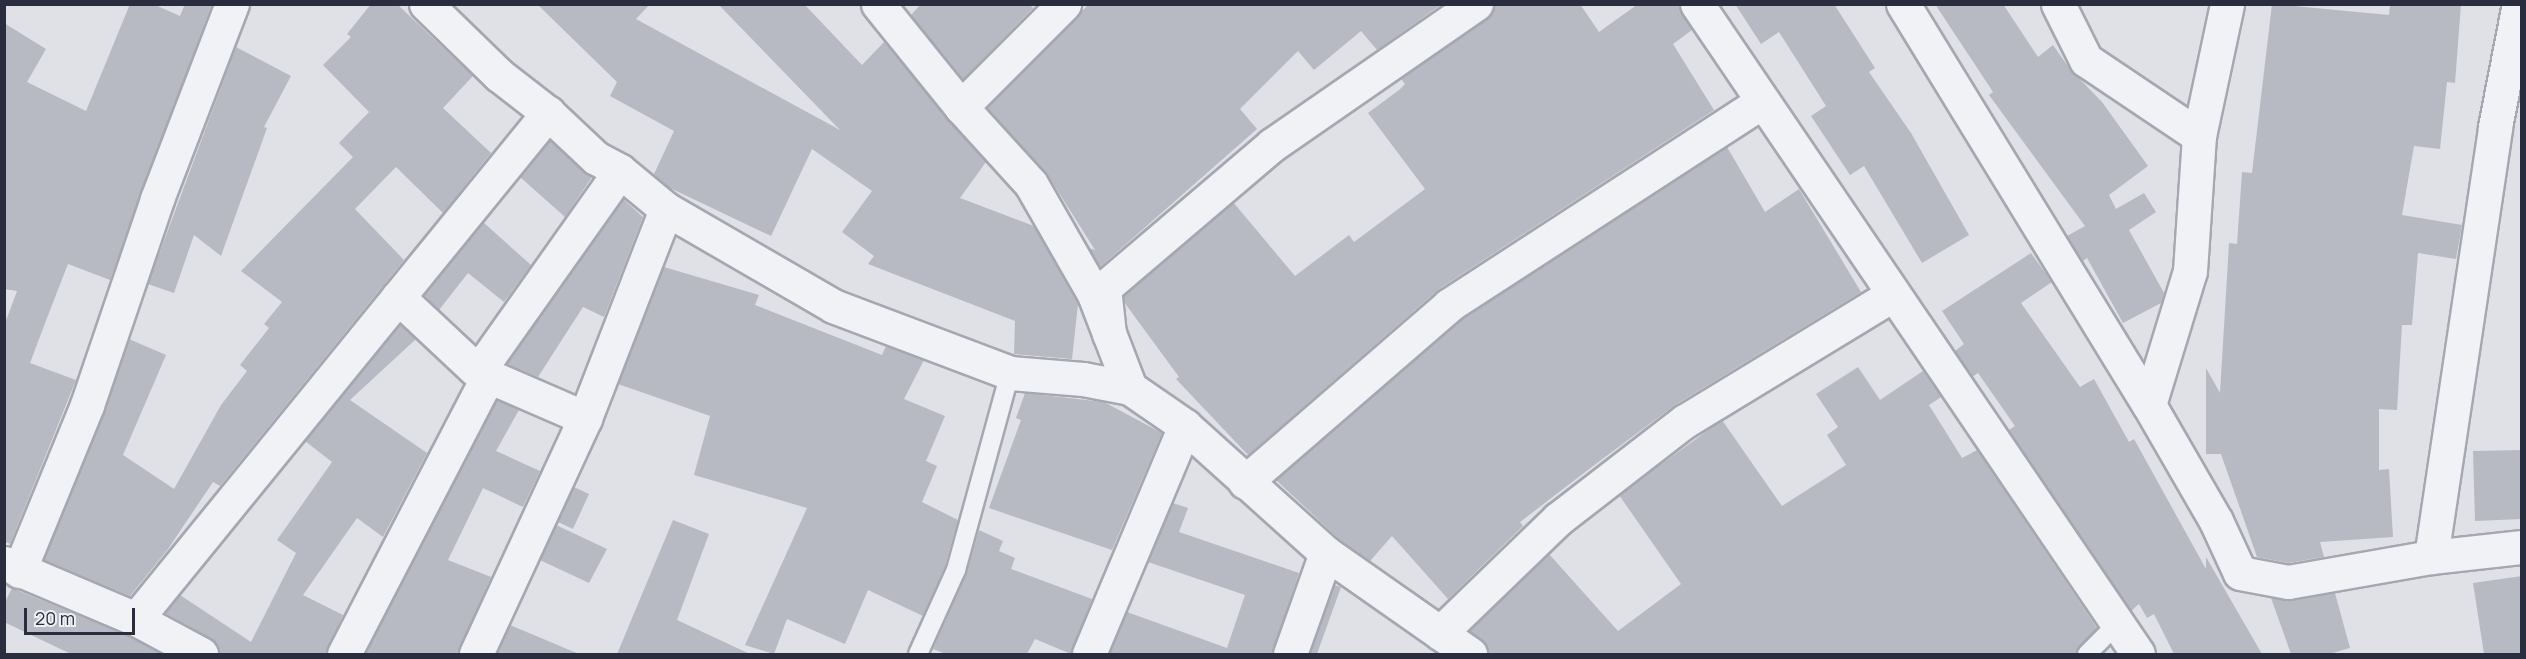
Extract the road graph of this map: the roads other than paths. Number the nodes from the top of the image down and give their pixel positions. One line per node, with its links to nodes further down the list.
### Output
1 (232, 4): 30 (street)
2 (426, 4): 13 (street)
3 (1064, 4): 12 (street)
4 (1476, 4): 19 (street)
5 (1696, 4): 11 (street)
6 (1903, 4): 23 (street)
7 (2058, 4): 14 (street)
8 (2227, 4): 14 (street)
9 (2519, 4): 29 (street)
10 (887, 8): 12 (street)
11 (1761, 102): 17 (street); 26 (street)
12 (961, 107): 19 (street)
13 (548, 113): 15 (street); 18 (street)
14 (2199, 136): 23 (street)
15 (620, 171): 16 (street); 20 (street)
16 (666, 209): 21 (street); 24 (street)
17 (1892, 295): 31 (street); 33 (street)
18 (398, 297): 20 (street); 32 (street)
19 (1109, 334): 22 (street)
20 (481, 372): 24 (street); 35 (street)
21 (1010, 373): 22 (street); 37 (lane)
22 (1130, 388): 25 (street)
23 (2149, 405): 29 (street)
24 (585, 418): 36 (street)
25 (1185, 426): 26 (street); 38 (street)
26 (1245, 482): 28 (street)
27 (2522, 547): 29 (street)
28 (1326, 553): 33 (street); 39 (street)
29 (2431, 557)
30 (12, 567): 32 (street)
31 (2102, 606): 41 (lane); 42 (street)
32 (136, 620): 34 (street)
33 (1440, 633): 40 (street)
34 (201, 654)
35 (344, 654)
36 (476, 654)
37 (918, 654)
38 (1089, 654)
39 (1290, 654)
40 (1470, 654)
41 (2087, 654)
42 (2138, 654)

